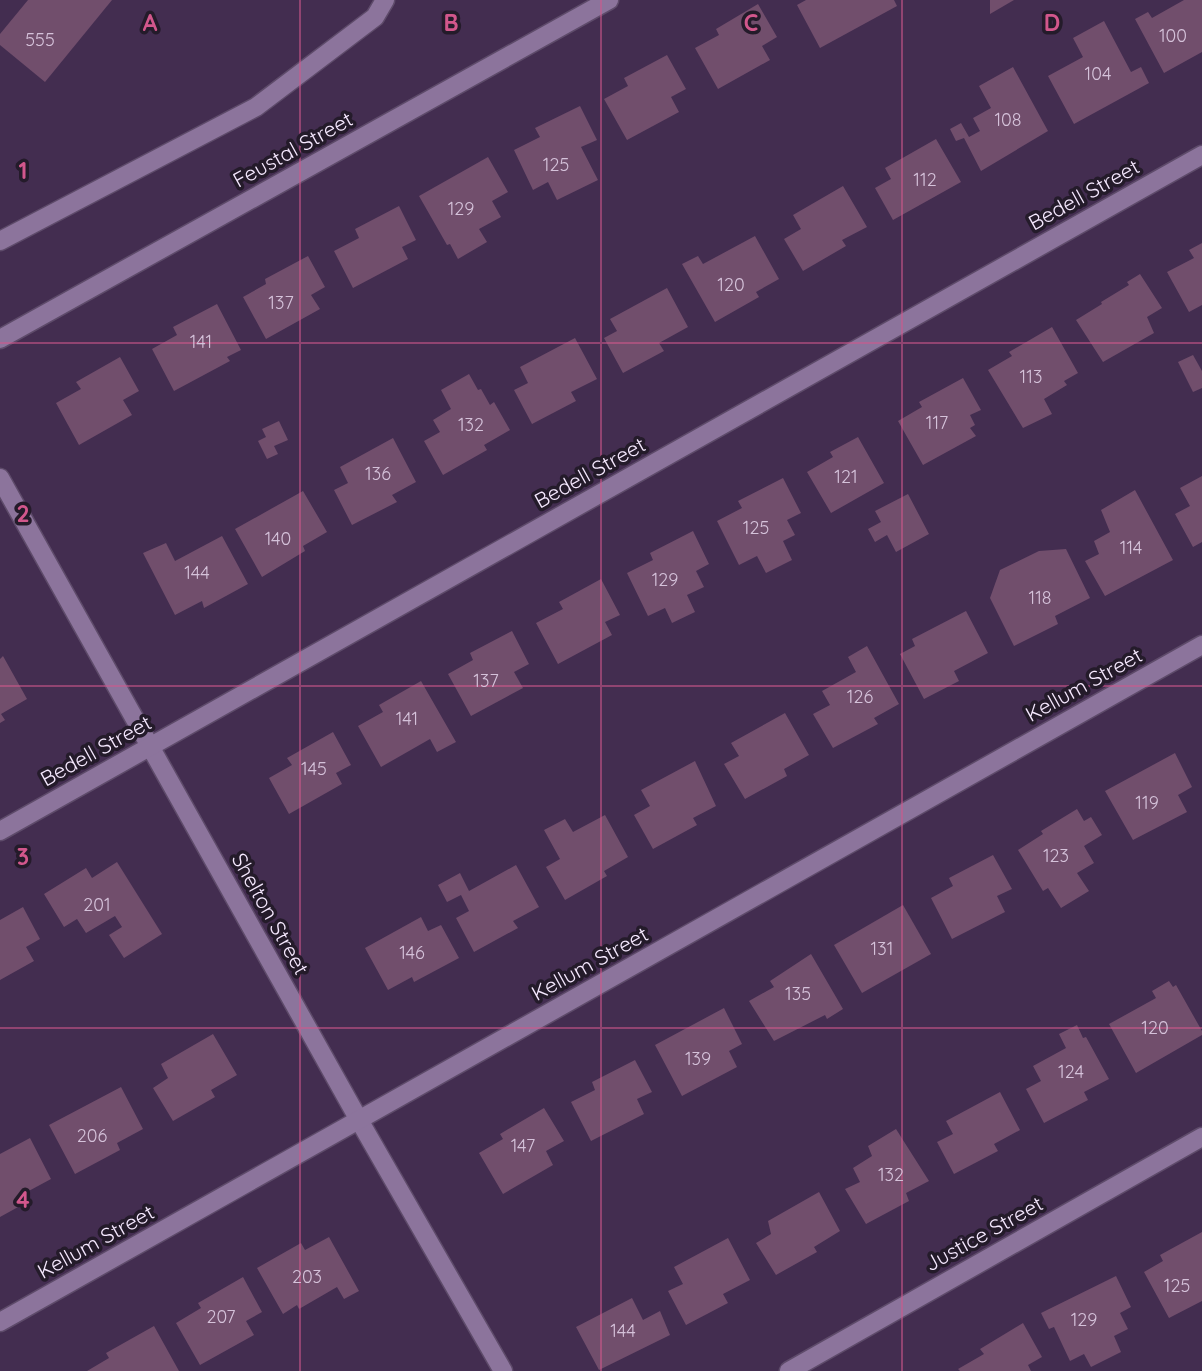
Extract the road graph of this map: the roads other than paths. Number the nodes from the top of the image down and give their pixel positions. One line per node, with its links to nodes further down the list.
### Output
1 (385, 0): 4 (street)
2 (609, 0): 5 (street, Feustal Street)
3 (1202, 155): 8 (street, Bedell Street)
4 (0, 240)
5 (0, 339)
6 (0, 478): 8 (street, Shelton Street)
7 (1202, 645): 10 (street, Kellum Street)
8 (150, 747): 9 (street, Bedell Street); 10 (street, Shelton Street)
9 (0, 831)
10 (359, 1120): 12 (street, Kellum Street); 13 (street, Shelton Street)
11 (1202, 1138): 14 (street, Justice Street)
12 (0, 1322)
13 (503, 1371)
14 (789, 1371)

